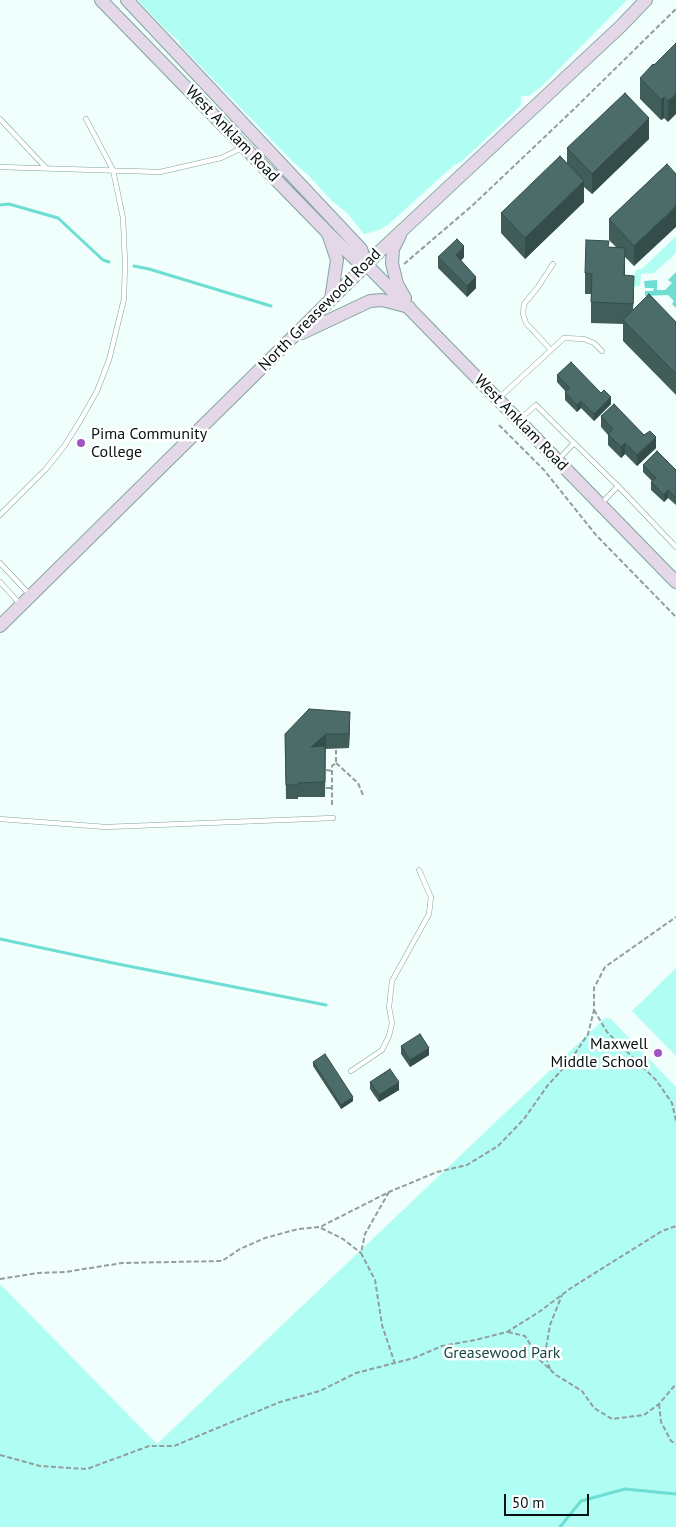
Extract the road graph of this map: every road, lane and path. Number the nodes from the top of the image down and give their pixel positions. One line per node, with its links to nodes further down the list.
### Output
1 (101, 0): 7 (main road, West Anklam Road)
2 (127, 0): 13 (main road, West Anklam Road)
3 (646, 0): 11 (main road, North Greasewood Road)
4 (676, 9): 15 (path)
5 (0, 119): 9 (lane)
6 (86, 120): 10 (lane)
7 (244, 147): 10 (lane); 12 (main road, West Anklam Road)
8 (0, 167): 9 (lane)
9 (46, 168): 10 (lane)
10 (113, 170): 28 (lane)
11 (402, 230): 13 (main road, North Greasewood Road); 17 (main road)
12 (328, 234): 13 (main road, West Anklam Road); 16 (main road)
13 (366, 264): 16 (main road, North Greasewood Road); 17 (main road, West Anklam Road)
14 (553, 264): 19 (lane)
15 (402, 266)
16 (331, 299): 18 (main road, North Greasewood Road)
17 (409, 308): 18 (main road); 21 (main road, West Anklam Road)
18 (293, 337): 33 (main road, North Greasewood Road)
19 (550, 349): 20 (lane); 21 (lane)
20 (602, 351)
21 (498, 399): 22 (main road, West Anklam Road)
22 (518, 420): 24 (lane); 25 (main road, West Anklam Road)
23 (499, 425): 34 (path)
24 (574, 443): 25 (lane); 26 (lane)
25 (558, 460): 27 (main road, West Anklam Road)
26 (618, 486): 27 (lane); 29 (lane)
27 (601, 504): 32 (main road, West Anklam Road)
28 (0, 515)
29 (676, 548)
30 (0, 563): 33 (lane)
31 (0, 582): 33 (lane)
32 (676, 582)
33 (26, 601): 35 (main road, North Greasewood Road)
34 (676, 617)
35 (0, 626)
36 (336, 750): 37 (path)
37 (336, 763): 39 (path); 42 (path)
38 (326, 770): 39 (path)
39 (332, 771): 41 (path)
40 (326, 788): 41 (path)
41 (332, 788): 43 (path)
42 (363, 795)
43 (332, 805)
44 (0, 818): 45 (lane)
45 (333, 818)
46 (419, 870): 49 (lane)
47 (676, 916): 48 (path)
48 (594, 1010): 50 (path); 51 (path)
49 (351, 1071)
50 (676, 1121)
51 (389, 1192): 53 (path); 54 (path)
52 (676, 1226): 56 (path)
53 (320, 1227): 54 (path); 55 (path)
54 (361, 1253): 58 (path)
55 (0, 1279)
56 (562, 1295): 57 (path); 59 (path)
57 (506, 1332): 58 (path); 59 (path)
58 (395, 1364): 63 (path)
59 (551, 1371): 61 (path)
60 (676, 1384): 61 (path)
61 (659, 1404): 62 (path)
62 (676, 1444)
63 (0, 1455)

